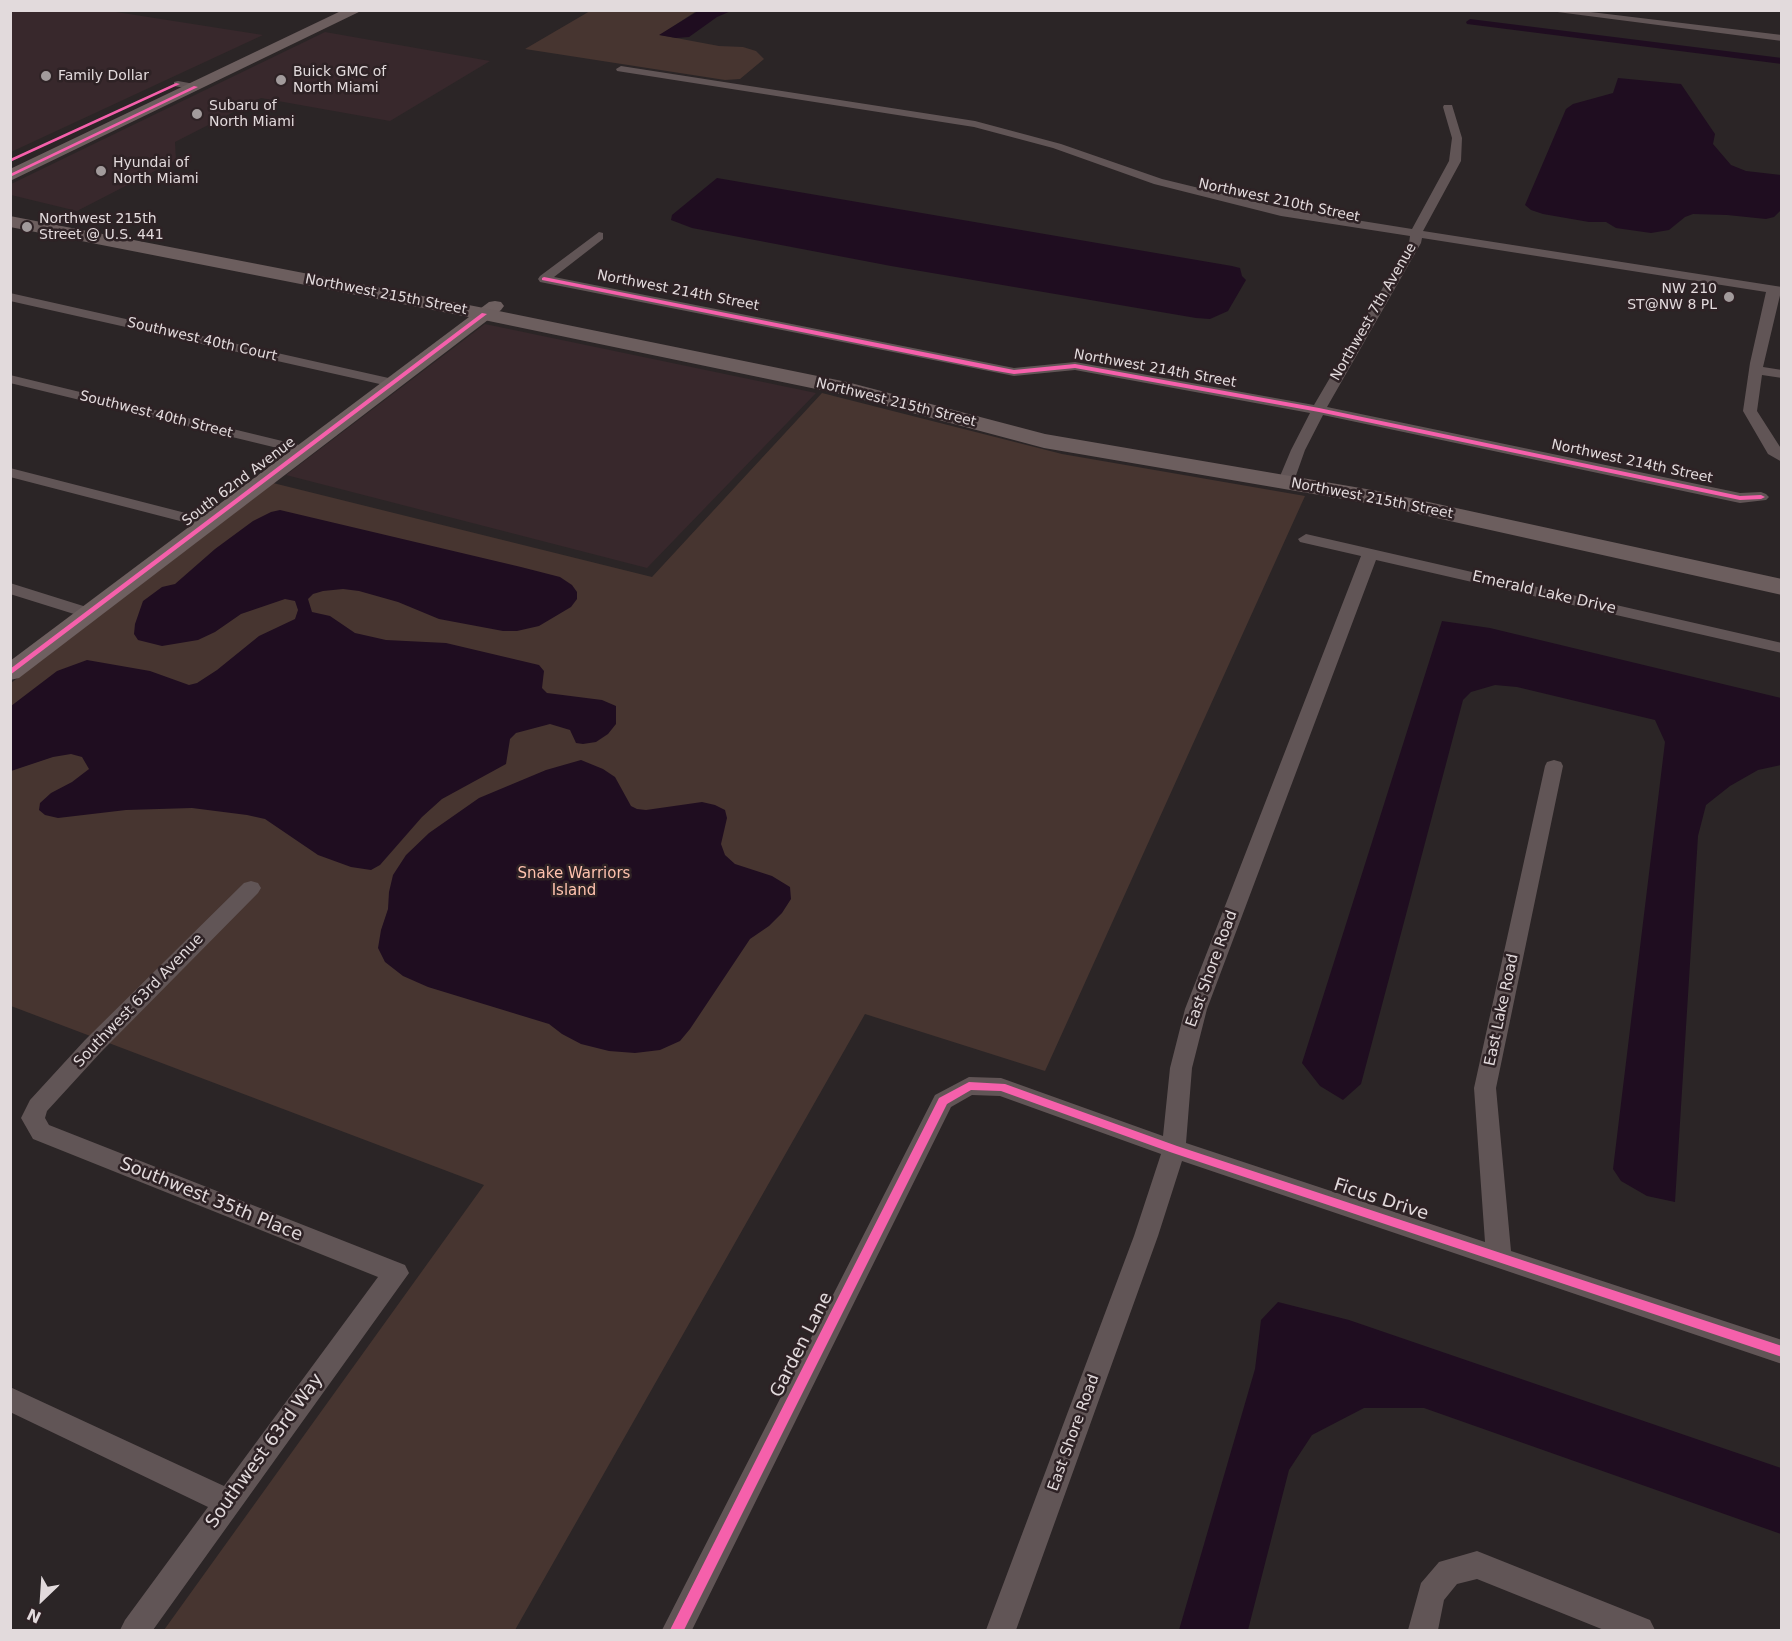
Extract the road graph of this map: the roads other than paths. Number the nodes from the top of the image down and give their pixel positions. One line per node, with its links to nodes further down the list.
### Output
1 (335, 10): 6 (main road)
2 (356, 10): 7 (main road)
3 (1546, 10): 4 (street)
4 (1782, 39)
5 (621, 69): 14 (street, Northwest 210th Street)
6 (178, 84): 7 (street); 9 (main road)
7 (196, 87): 10 (main road)
8 (1448, 106): 14 (street, Northwest 7th Avenue)
9 (10, 161)
10 (10, 176)
11 (10, 208): 15 (main road, Northwest 215th Street)
12 (10, 221): 15 (main road, Northwest 215th Street)
13 (598, 236): 24 (street, Northwest 214th Street)
14 (1415, 238): 16 (street, Northwest 210th Street); 24 (street, Northwest 7th Avenue)
15 (166, 245): 18 (main road, Northwest 215th Street)
16 (1777, 295): 19 (street)
17 (10, 297): 23 (street, Southwest 40th Court)
18 (490, 310): 23 (street, South 62nd Avenue); 28 (main road, Northwest 215th Street)
19 (1756, 366): 20 (street); 21 (street); 26 (street)
20 (1782, 367)
21 (1782, 374)
22 (10, 379): 25 (street, Southwest 40th Street)
23 (393, 383): 25 (street, South 62nd Avenue)
24 (1319, 410): 28 (street, Northwest 7th Avenue); 29 (street, Northwest 214th Street)
25 (302, 450): 30 (street, South 62nd Avenue)
26 (1782, 458)
27 (10, 472): 30 (street)
28 (1288, 476): 33 (main road, Northwest 215th Street); 34 (main road, Northwest 215th Street)
29 (1761, 496)
30 (207, 523): 36 (street, South 62nd Avenue)
31 (1306, 539): 32 (street, Emerald Lake Drive)
32 (1370, 554): 37 (street, Emerald Lake Drive); 43 (street, East Shore Road)
33 (1782, 574)
34 (1782, 587)
35 (10, 588): 36 (street)
36 (90, 614): 38 (street, South 62nd Avenue)
37 (1782, 648)
38 (10, 673)
39 (1554, 766): 44 (street, East Lake Road)
40 (251, 888): 42 (street, Southwest 63rd Avenue)
41 (969, 1086): 43 (street, Ficus Drive); 50 (street, Garden Lane)
42 (33, 1118): 45 (street, Southwest 35th Place)
43 (1174, 1149): 44 (street, Ficus Drive); 51 (street, East Shore Road)
44 (1499, 1257): 46 (street, Ficus Drive)
45 (396, 1272): 48 (street, Southwest 63rd Way)
46 (1782, 1352)
47 (10, 1399): 48 (street)
48 (228, 1502): 49 (street, Southwest 63rd Way)
49 (135, 1630)
50 (677, 1630)
51 (1002, 1630)
52 (1423, 1630): 53 (street)
53 (1640, 1630)

